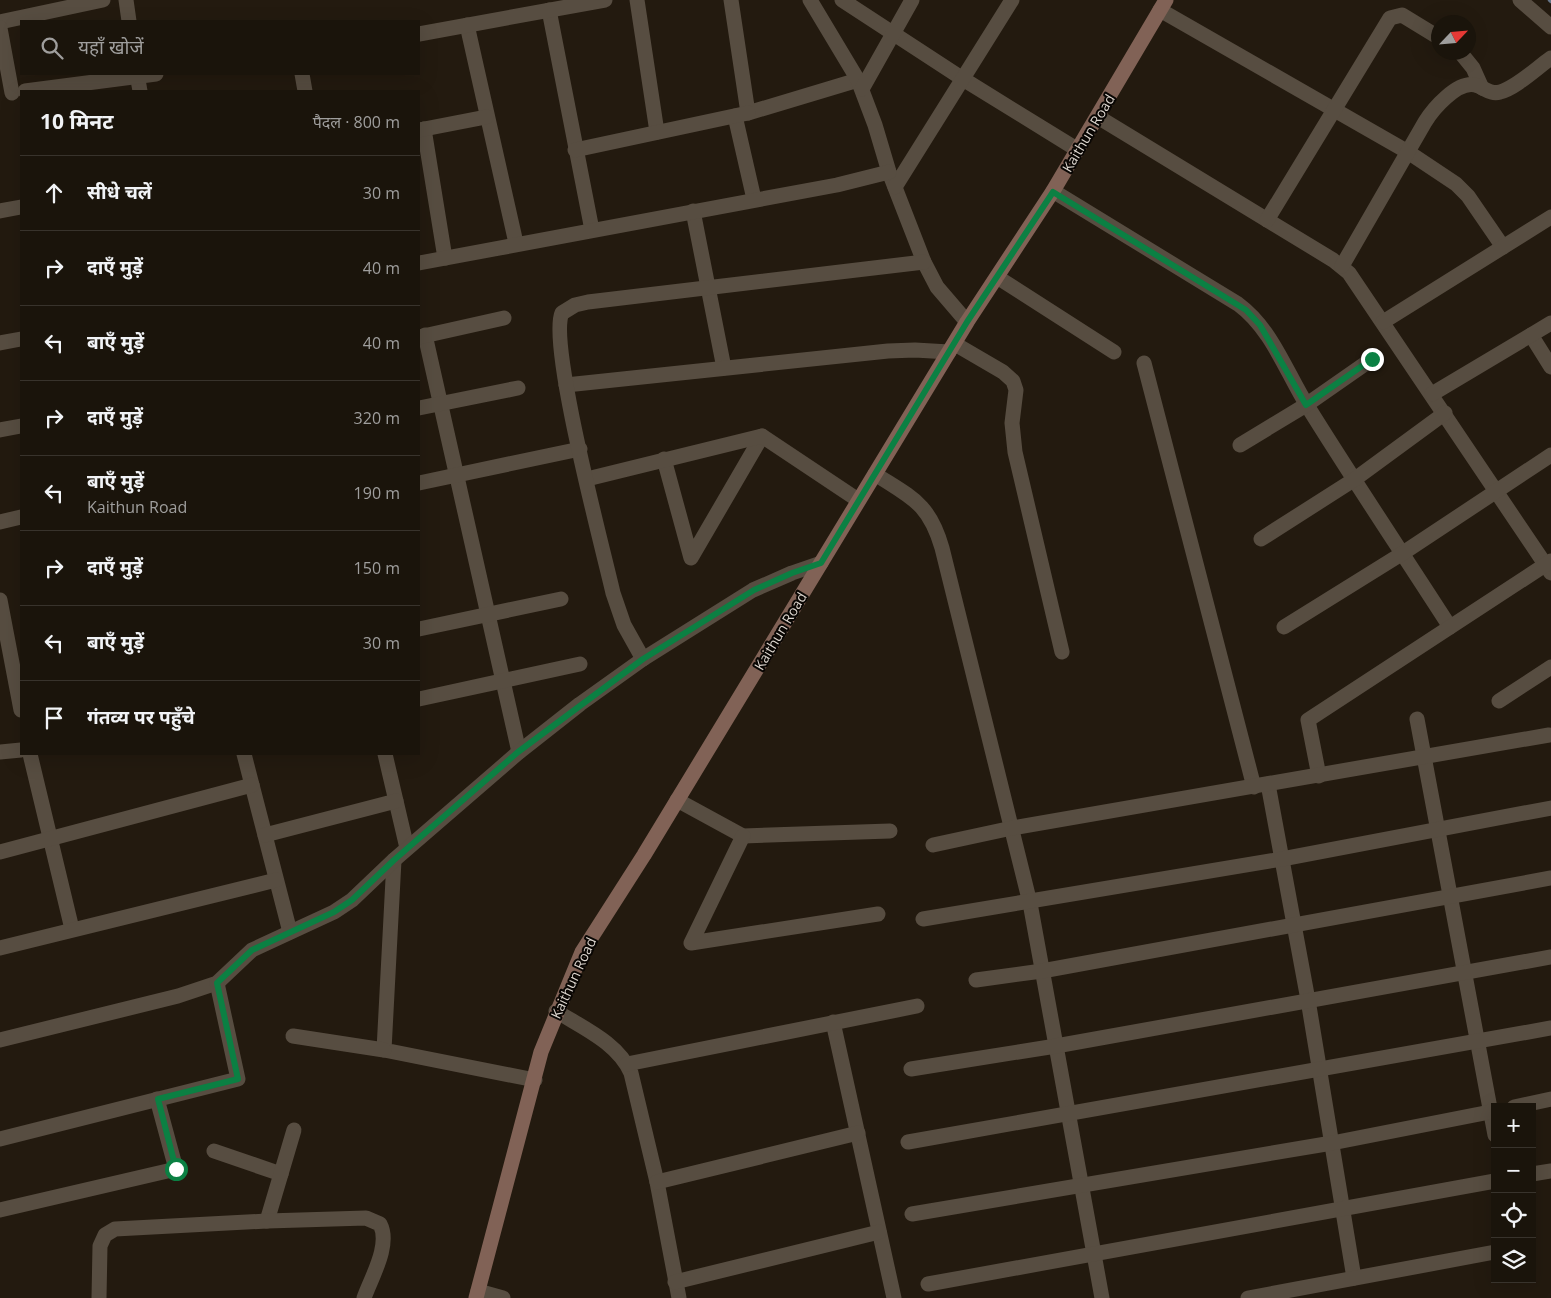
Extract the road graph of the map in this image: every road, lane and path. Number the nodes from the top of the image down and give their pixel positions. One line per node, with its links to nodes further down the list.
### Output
1 (103, 0): 14 (street)
2 (126, 0): 13 (street)
3 (605, 0): 12 (street)
4 (637, 0): 37 (street)
5 (730, 0): 33 (street)
6 (842, 0): 18 (street)
7 (912, 0): 18 (street)
8 (1012, 0): 25 (street)
9 (1520, 0): 16 (street)
10 (815, 2): 26 (street)
11 (1163, 5): 32 (street); 34 (street, Kaithun Road)
12 (549, 10): 15 (street); 38 (street)
13 (129, 20)
14 (0, 22)
15 (467, 25): 20 (street); 35 (street)
16 (1551, 27)
17 (0, 28): 31 (street)
18 (892, 33): 25 (street); 26 (street)
19 (1431, 33): 32 (street)
20 (420, 34)
21 (1551, 58): 27 (street)
22 (1466, 60): 27 (street)
23 (138, 75): 28 (street); 29 (street)
24 (302, 75): 30 (street)
25 (963, 80): 39 (street); 42 (street)
26 (860, 84): 33 (street); 41 (street)
27 (1482, 88): 40 (street)
28 (36, 90)
29 (140, 90)
30 (305, 90)
31 (15, 93)
32 (1333, 110): 40 (street); 49 (street)
33 (742, 114): 37 (street); 44 (street)
34 (1098, 116): 39 (street, Kaithun Road); 49 (street)
35 (486, 117): 36 (street); 51 (street)
36 (421, 130): 53 (street)
37 (658, 132): 38 (street)
38 (575, 150): 50 (street)
39 (1078, 150): 43 (street, Kaithun Road)
40 (1408, 152): 52 (street); 56 (street)
41 (889, 172): 42 (street); 44 (street)
42 (895, 187): 54 (street)
43 (1053, 192): 57 (street, Kaithun Road); 77 (street)
44 (754, 199): 47 (street)
45 (20, 207): 46 (street)
46 (0, 211)
47 (693, 211): 50 (street); 58 (street)
48 (1551, 216): 52 (street)
49 (1267, 220): 56 (street)
50 (592, 230): 51 (street)
51 (516, 244): 53 (street)
52 (1503, 247): 61 (street)
53 (445, 258): 55 (street)
54 (924, 262): 58 (street); 60 (street)
55 (420, 263)
56 (1342, 266): 61 (street)
57 (997, 277): 60 (street, Kaithun Road); 68 (street)
58 (708, 288): 72 (street); 73 (street)
59 (504, 318): 64 (street)
60 (967, 322): 67 (street, Kaithun Road)
61 (1383, 322): 75 (street)
62 (1551, 323): 63 (street)
63 (1531, 335): 71 (street); 75 (street)
64 (422, 336): 76 (street)
65 (20, 339): 66 (street)
66 (0, 343)
67 (952, 348): 72 (street); 87 (street, Kaithun Road); 106 (street)
68 (1114, 352)
69 (1372, 359): 77 (street)
70 (1144, 363): 126 (street)
71 (1551, 366)
72 (724, 368): 73 (street)
73 (566, 386): 84 (street)
74 (518, 388): 76 (street)
75 (1432, 394): 79 (street)
76 (441, 404): 78 (street); 88 (street)
77 (1306, 405): 83 (street); 90 (street)
78 (420, 408)
79 (1445, 413): 90 (street); 92 (street)
80 (20, 426): 81 (street)
81 (0, 430)
82 (762, 436): 86 (street); 86 (street); 93 (street)
83 (1240, 445)
84 (580, 449): 88 (street); 89 (street)
85 (1551, 455): 92 (street)
86 (664, 459): 89 (street)
87 (875, 474): 93 (street, Kaithun Road); 130 (street)
88 (457, 475): 91 (street); 102 (street)
89 (587, 479): 108 (street)
90 (1355, 480): 96 (street); 97 (street)
91 (420, 483)
92 (1496, 490): 97 (street); 99 (street)
93 (858, 500): 98 (street, Kaithun Road)
94 (20, 517): 95 (street)
95 (0, 522)
96 (1261, 539)
97 (1403, 553): 103 (street); 104 (street)
98 (821, 563): 108 (street); 128 (street, Kaithun Road)
99 (1549, 566): 104 (street)
100 (561, 599): 102 (street)
101 (0, 600): 107 (street)
102 (488, 614): 105 (street); 111 (street)
103 (1284, 627)
104 (1450, 627): 124 (street)
105 (420, 629)
106 (1062, 652)
107 (11, 655): 114 (street)
108 (643, 659): 119 (street)
109 (580, 664): 111 (street)
110 (1551, 667): 113 (street)
111 (503, 680): 112 (street); 119 (street)
112 (420, 699)
113 (1499, 701)
114 (20, 704)
115 (1417, 719): 123 (street)
116 (1549, 735): 123 (street)
117 (20, 750): 118 (street)
118 (0, 752)
119 (518, 752): 137 (street)
120 (30, 755): 135 (street)
121 (244, 755): 125 (street)
122 (386, 755): 127 (street)
123 (1424, 757): 124 (street); 131 (street)
124 (1319, 776): 126 (street)
125 (252, 785): 133 (street); 135 (street)
126 (1261, 785): 130 (street); 139 (street)
127 (396, 800): 133 (street); 137 (street)
128 (677, 800): 134 (street); 158 (street, Kaithun Road)
129 (1551, 808): 131 (street)
130 (1012, 828): 136 (street); 144 (street)
131 (1437, 828): 139 (street); 143 (street)
132 (890, 830): 134 (street)
133 (265, 835): 142 (street)
134 (743, 836): 145 (street)
135 (50, 840): 138 (street); 148 (street)
136 (933, 845)
137 (408, 848): 140 (street)
138 (0, 852)
139 (1282, 859): 144 (street); 147 (street)
140 (394, 860): 149 (street); 165 (street)
141 (1551, 878): 143 (street)
142 (276, 880): 148 (street); 149 (street)
143 (1450, 898): 147 (street); 153 (street)
144 (1030, 903): 146 (street); 152 (street)
145 (878, 914)
146 (923, 919)
147 (1294, 925): 152 (street); 156 (street)
148 (72, 929): 150 (street)
149 (290, 932): 155 (street)
150 (0, 948)
151 (1551, 958): 153 (street)
152 (1042, 971): 154 (street); 164 (street)
153 (1464, 973): 156 (street); 163 (street)
154 (976, 980)
155 (217, 983): 162 (street); 170 (street)
156 (1308, 1000): 164 (street); 168 (street)
157 (917, 1006): 159 (street)
158 (556, 1011): 166 (street); 169 (street, Kaithun Road)
159 (833, 1022): 166 (street); 177 (street)
160 (1551, 1028): 163 (street)
161 (293, 1036): 165 (street)
162 (0, 1040)
163 (1477, 1043): 168 (street); 172 (street)
164 (1056, 1046): 167 (street); 175 (street)
165 (384, 1050): 169 (street)
166 (627, 1064): 185 (street)
167 (911, 1069)
168 (1319, 1069): 175 (street); 180 (street)
169 (535, 1080): 198 (street, Kaithun Road)
170 (158, 1099): 178 (street); 189 (street)
171 (1551, 1099): 173 (street)
172 (1491, 1103)
173 (1532, 1103)
174 (1491, 1111): 180 (street)
175 (1068, 1114): 179 (street); 187 (street)
176 (294, 1130): 184 (street)
177 (858, 1133): 185 (street); 192 (street)
178 (0, 1139)
179 (908, 1142)
180 (1332, 1143): 187 (street); 188 (street)
181 (214, 1152): 184 (street)
182 (1551, 1171): 183 (street)
183 (1536, 1173)
184 (281, 1174): 191 (street)
185 (657, 1182): 196 (street)
186 (1491, 1182): 188 (street)
187 (1082, 1186): 190 (street); 194 (street)
188 (1343, 1208): 194 (street); 195 (street)
189 (0, 1210)
190 (912, 1214)
191 (268, 1221): 199 (street); 200 (street)
192 (880, 1232): 196 (street); 203 (street)
193 (1491, 1253): 195 (street)
194 (1094, 1254): 197 (street); 204 (street)
195 (1354, 1278): 205 (street)
196 (675, 1282): 202 (street)
197 (928, 1284)
198 (477, 1294): 201 (street)
199 (99, 1298)
200 (364, 1298)
201 (503, 1298)
202 (679, 1298)
203 (894, 1298)
204 (1102, 1298)
205 (1248, 1298)

